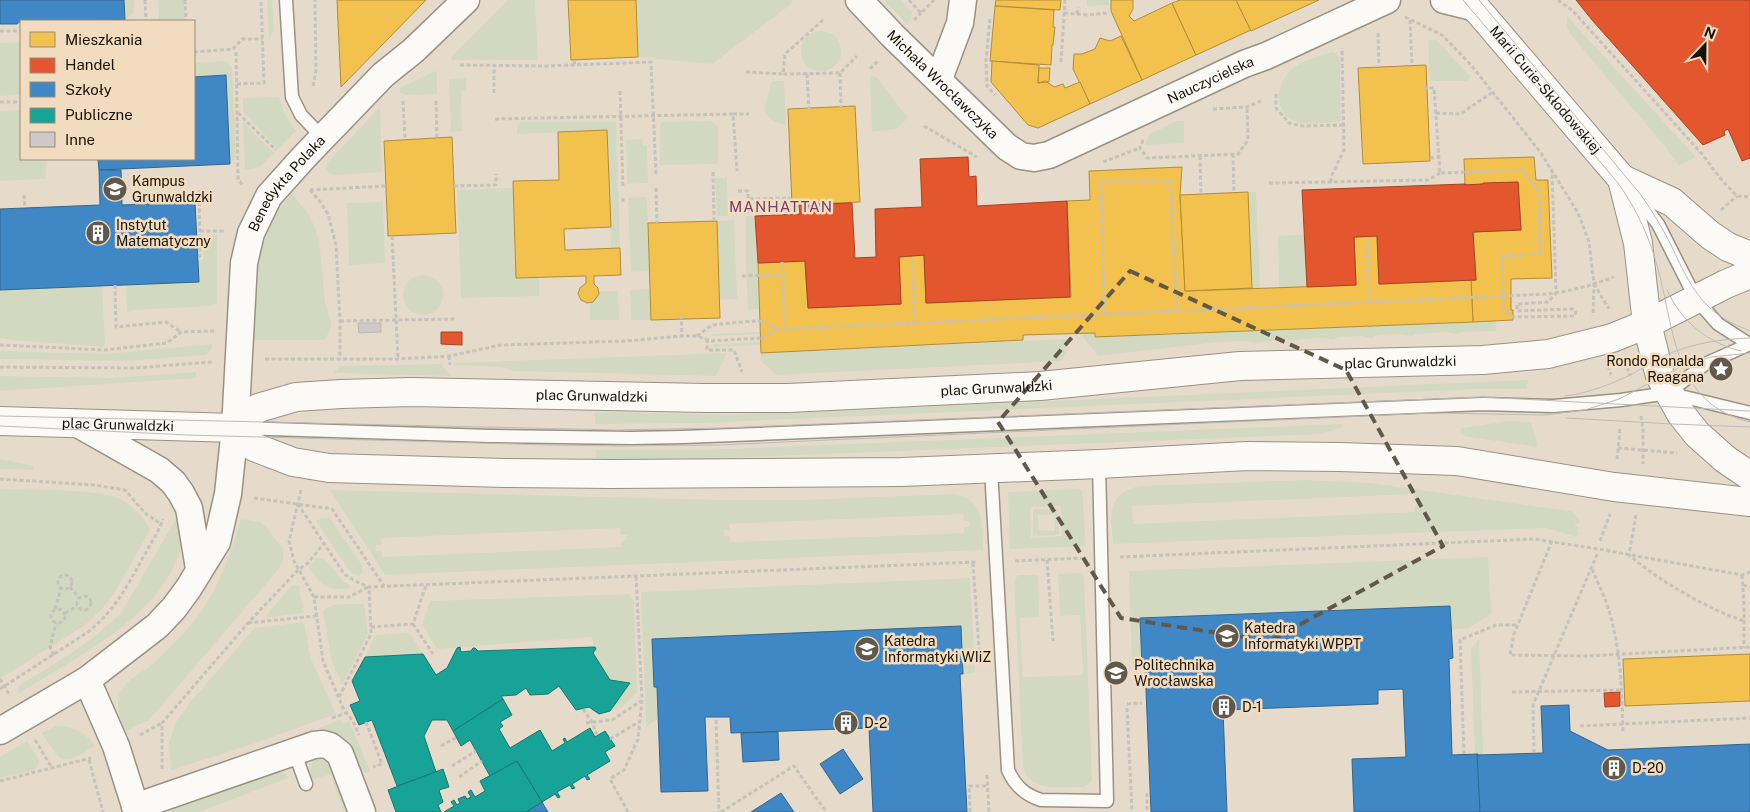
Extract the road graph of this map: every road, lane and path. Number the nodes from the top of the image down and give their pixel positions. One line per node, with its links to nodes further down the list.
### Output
1 (145, 0): 21 (path)
2 (185, 0): 22 (path)
3 (261, 0): 27 (path)
4 (286, 0): 72 (lane)
5 (315, 0): 50 (path)
6 (466, 0): 72 (street, Benedykta Polaka)
7 (859, 0): 46 (street, Michała Wrocławczyka)
8 (908, 0): 9 (path)
9 (934, 0)
10 (962, 0): 46 (street)
11 (1065, 0): 17 (path)
12 (1444, 0): 14 (street)
13 (1558, 0): 102 (path)
14 (1473, 4): 88 (main road, Marii Curie-Skłodowskiej)
15 (1393, 7): 24 (path); 79 (street, Nauczycielska)
16 (1078, 8): 19 (path)
17 (1064, 13): 19 (path); 36 (path)
18 (1108, 13): 19 (path)
19 (1077, 14)
20 (990, 17): 48 (path)
21 (146, 20)
22 (186, 20)
23 (823, 20): 44 (path)
24 (1410, 20): 39 (path); 52 (path)
25 (20, 30): 26 (path)
26 (0, 31)
27 (262, 39): 30 (path); 47 (path)
28 (1342, 41): 71 (path)
29 (1378, 41): 41 (path)
30 (195, 52)
31 (236, 52): 47 (path)
32 (858, 56): 43 (path)
33 (635, 57): 35 (path)
34 (574, 60): 38 (path)
35 (635, 62): 38 (path); 68 (path)
36 (1061, 62)
37 (460, 65): 40 (path)
38 (575, 65): 40 (path)
39 (1412, 65)
40 (494, 66): 53 (path)
41 (1379, 67)
42 (746, 72): 44 (path)
43 (840, 73): 45 (path); 60 (path)
44 (783, 74): 45 (path)
45 (807, 74): 62 (path)
46 (939, 80): 79 (street, Michała Wrocławczyka)
47 (237, 84): 64 (path)
48 (987, 86)
49 (1423, 88): 65 (path)
50 (314, 91)
51 (620, 91): 69 (path)
52 (1493, 92): 65 (path); 83 (path)
53 (494, 93)
54 (1276, 94): 71 (path)
55 (1261, 100): 61 (path)
56 (403, 101): 74 (path)
57 (436, 101): 73 (path)
58 (0, 102): 59 (path)
59 (20, 102)
60 (842, 107)
61 (1247, 107): 63 (path); 76 (path)
62 (809, 108)
63 (1204, 109)
64 (237, 112): 81 (path); 93 (path)
65 (1436, 113): 78 (path)
66 (733, 114): 67 (path); 68 (path); 82 (path)
67 (749, 114)
68 (653, 116): 69 (path); 87 (path)
69 (621, 117): 70 (path); 94 (path)
70 (495, 120)
71 (1344, 125): 89 (path)
72 (323, 138): 81 (street, Benedykta Polaka)
73 (438, 138)
74 (405, 139)
75 (1143, 139): 77 (path)
76 (1233, 154): 77 (path); 99 (path)
77 (1200, 156): 100 (path)
78 (1438, 157): 80 (path); 85 (path)
79 (1034, 158)
80 (1430, 158)
81 (286, 162): 97 (path); 156 (street, Benedykta Polaka)
82 (737, 171)
83 (1552, 171): 121 (path); 123 (path)
84 (712, 172): 107 (path)
85 (1440, 173): 89 (path); 124 (path)
86 (496, 174): 92 (path)
87 (656, 174)
88 (1622, 179): 114 (main road, Marii Curie-Skłodowskiej); 125 (lane); 136 (main road, Marii Curie-Skłodowskiej)
89 (1331, 182): 90 (path)
90 (1268, 184)
91 (386, 186): 97 (path)
92 (454, 186)
93 (246, 188)
94 (622, 188)
95 (656, 188): 108 (path)
96 (200, 190): 109 (path)
97 (310, 190): 134 (path)
98 (738, 191): 104 (path)
99 (1234, 193)
100 (1201, 194)
101 (24, 195): 105 (path)
102 (1738, 196): 103 (path); 106 (path)
103 (1750, 197)
104 (796, 205)
105 (25, 208)
106 (1717, 213)
107 (714, 221)
108 (657, 223)
109 (200, 231): 110 (path); 113 (path)
110 (226, 231)
111 (392, 236): 133 (path)
112 (1366, 241): 126 (path)
113 (198, 256)
114 (1750, 256)
115 (912, 260): 135 (path)
116 (782, 262): 118 (path)
117 (1750, 274): 125 (main road, plac Grunwaldzki)
118 (783, 275): 120 (path); 138 (path)
119 (1619, 275): 121 (path)
120 (742, 276)
121 (1594, 284): 123 (path); 127 (path); 132 (path)
122 (115, 285): 140 (path)
123 (1556, 293): 124 (path); 124 (path)
124 (1503, 295): 126 (path)
125 (1696, 299): 136 (main road, plac Grunwaldzki); 144 (lane)
126 (1369, 301): 128 (path)
127 (1608, 306)
128 (1178, 311): 129 (path); 129 (path)
129 (1104, 314): 135 (path)
130 (682, 315): 141 (path)
131 (454, 319): 133 (path)
132 (1594, 319)
133 (396, 320): 134 (path); 148 (path)
134 (340, 321): 147 (path)
135 (915, 323): 138 (path)
136 (1647, 324): 152 (main road); 156 (main road, plac Grunwaldzki)
137 (778, 329): 138 (path); 142 (path); 143 (path)
138 (785, 329)
139 (220, 330): 140 (path)
140 (181, 332): 145 (path)
141 (682, 336): 142 (path); 148 (path)
142 (697, 336): 143 (path)
143 (706, 339): 151 (path)
144 (1749, 344): 152 (lane)
145 (0, 345)
146 (261, 359): 147 (path)
147 (340, 359): 148 (path)
148 (398, 359)
149 (219, 361): 150 (path)
150 (0, 367)
151 (744, 378)
152 (1668, 393): 153 (lane); 156 (lane); 166 (main road)
153 (1750, 412)
154 (0, 421): 155 (main road, plac Grunwaldzki)
155 (76, 423): 156 (main road, plac Grunwaldzki); 184 (street)
156 (235, 428): 165 (main road); 184 (street, Benedykta Polaka)
157 (1620, 428): 159 (path)
158 (1643, 430): 160 (path)
159 (1618, 448): 160 (path); 162 (path)
160 (1643, 450): 161 (path); 163 (path)
161 (1685, 453)
162 (1617, 459)
163 (1643, 463)
164 (1100, 464): 165 (main road); 165 (lane); 170 (main road)
165 (991, 469)
166 (1750, 476)
167 (0, 479): 212 (path)
168 (302, 485): 171 (path)
169 (248, 497): 171 (path)
170 (1750, 502)
171 (298, 504): 176 (path); 186 (path); 194 (path)
172 (1610, 514): 174 (path)
173 (1635, 518): 178 (path)
174 (1600, 540)
175 (1552, 542): 178 (path); 179 (path); 207 (path)
176 (324, 543): 186 (path); 193 (path)
177 (1598, 552): 185 (path)
178 (1629, 555): 188 (path); 203 (path)
179 (1116, 557)
180 (1089, 558): 181 (path)
181 (1047, 560): 182 (path); 209 (path)
182 (1007, 561)
183 (979, 562): 189 (path)
184 (200, 569): 217 (street, Benedykta Polaka)
185 (1592, 569): 214 (path); 215 (path)
186 (298, 570): 197 (path); 205 (path)
187 (1750, 572): 188 (path)
188 (1742, 575): 191 (path)
189 (636, 576): 190 (path); 225 (path)
190 (426, 585): 194 (path); 206 (path)
191 (1743, 585): 195 (path); 203 (path)
192 (70, 587): 196 (path); 196 (path); 198 (path)
193 (369, 587): 194 (path); 197 (path); 208 (path)
194 (384, 587)
195 (1750, 587)
196 (61, 588): 200 (path)
197 (314, 597): 202 (path)
198 (79, 598): 199 (path); 199 (path)
199 (77, 606): 201 (path)
200 (55, 609): 201 (path); 204 (path)
201 (65, 613): 204 (path)
202 (316, 616): 205 (path); 223 (path)
203 (1744, 621): 211 (path)
204 (56, 623): 212 (path)
205 (248, 623): 235 (path)
206 (413, 624): 208 (path); 213 (path)
207 (1518, 625): 215 (path); 250 (path)
208 (371, 627): 223 (path)
209 (1052, 641)
210 (1750, 647): 211 (path)
211 (1744, 648): 214 (path)
212 (54, 654): 218 (path)
213 (432, 654)
214 (1618, 655): 215 (path); 220 (path)
215 (1554, 656): 222 (path)
216 (0, 679): 218 (path)
217 (87, 680): 240 (street, Benedykta Polaka); 261 (street)
218 (4, 686): 219 (path); 224 (path)
219 (0, 689)
220 (1622, 690): 222 (path); 237 (path)
221 (1512, 692): 222 (path)
222 (1538, 692): 249 (path)
223 (339, 698): 229 (path)
224 (12, 700)
225 (642, 700): 233 (path); 234 (path)
226 (1142, 703): 227 (path)
227 (1127, 704)
228 (583, 708): 233 (path)
229 (344, 710)
230 (1750, 718): 237 (path)
231 (716, 720): 265 (path)
232 (366, 722): 253 (path)
233 (592, 722): 236 (path); 243 (path)
234 (639, 722): 245 (path); 264 (path)
235 (162, 723): 239 (path); 260 (path)
236 (586, 723)
237 (1623, 724): 238 (path); 241 (path)
238 (1580, 726)
239 (154, 728)
240 (0, 732)
241 (1623, 734)
242 (32, 735): 254 (path)
243 (597, 736)
244 (457, 738): 246 (path)
245 (610, 739)
246 (441, 746)
247 (294, 751): 257 (lane); 260 (street); 263 (street)
248 (476, 751): 252 (path)
249 (1534, 753)
250 (1464, 754)
251 (482, 762): 255 (path)
252 (452, 766)
253 (373, 767)
254 (52, 768): 256 (path); 262 (path)
255 (459, 777)
256 (0, 782)
257 (306, 784)
258 (988, 786): 267 (path)
259 (1147, 792): 268 (path)
260 (163, 797): 261 (street)
261 (136, 809)
262 (103, 812)
263 (362, 812)
264 (628, 812)
265 (720, 812): 266 (path)
266 (826, 812)
267 (970, 812)
268 (1147, 812)

